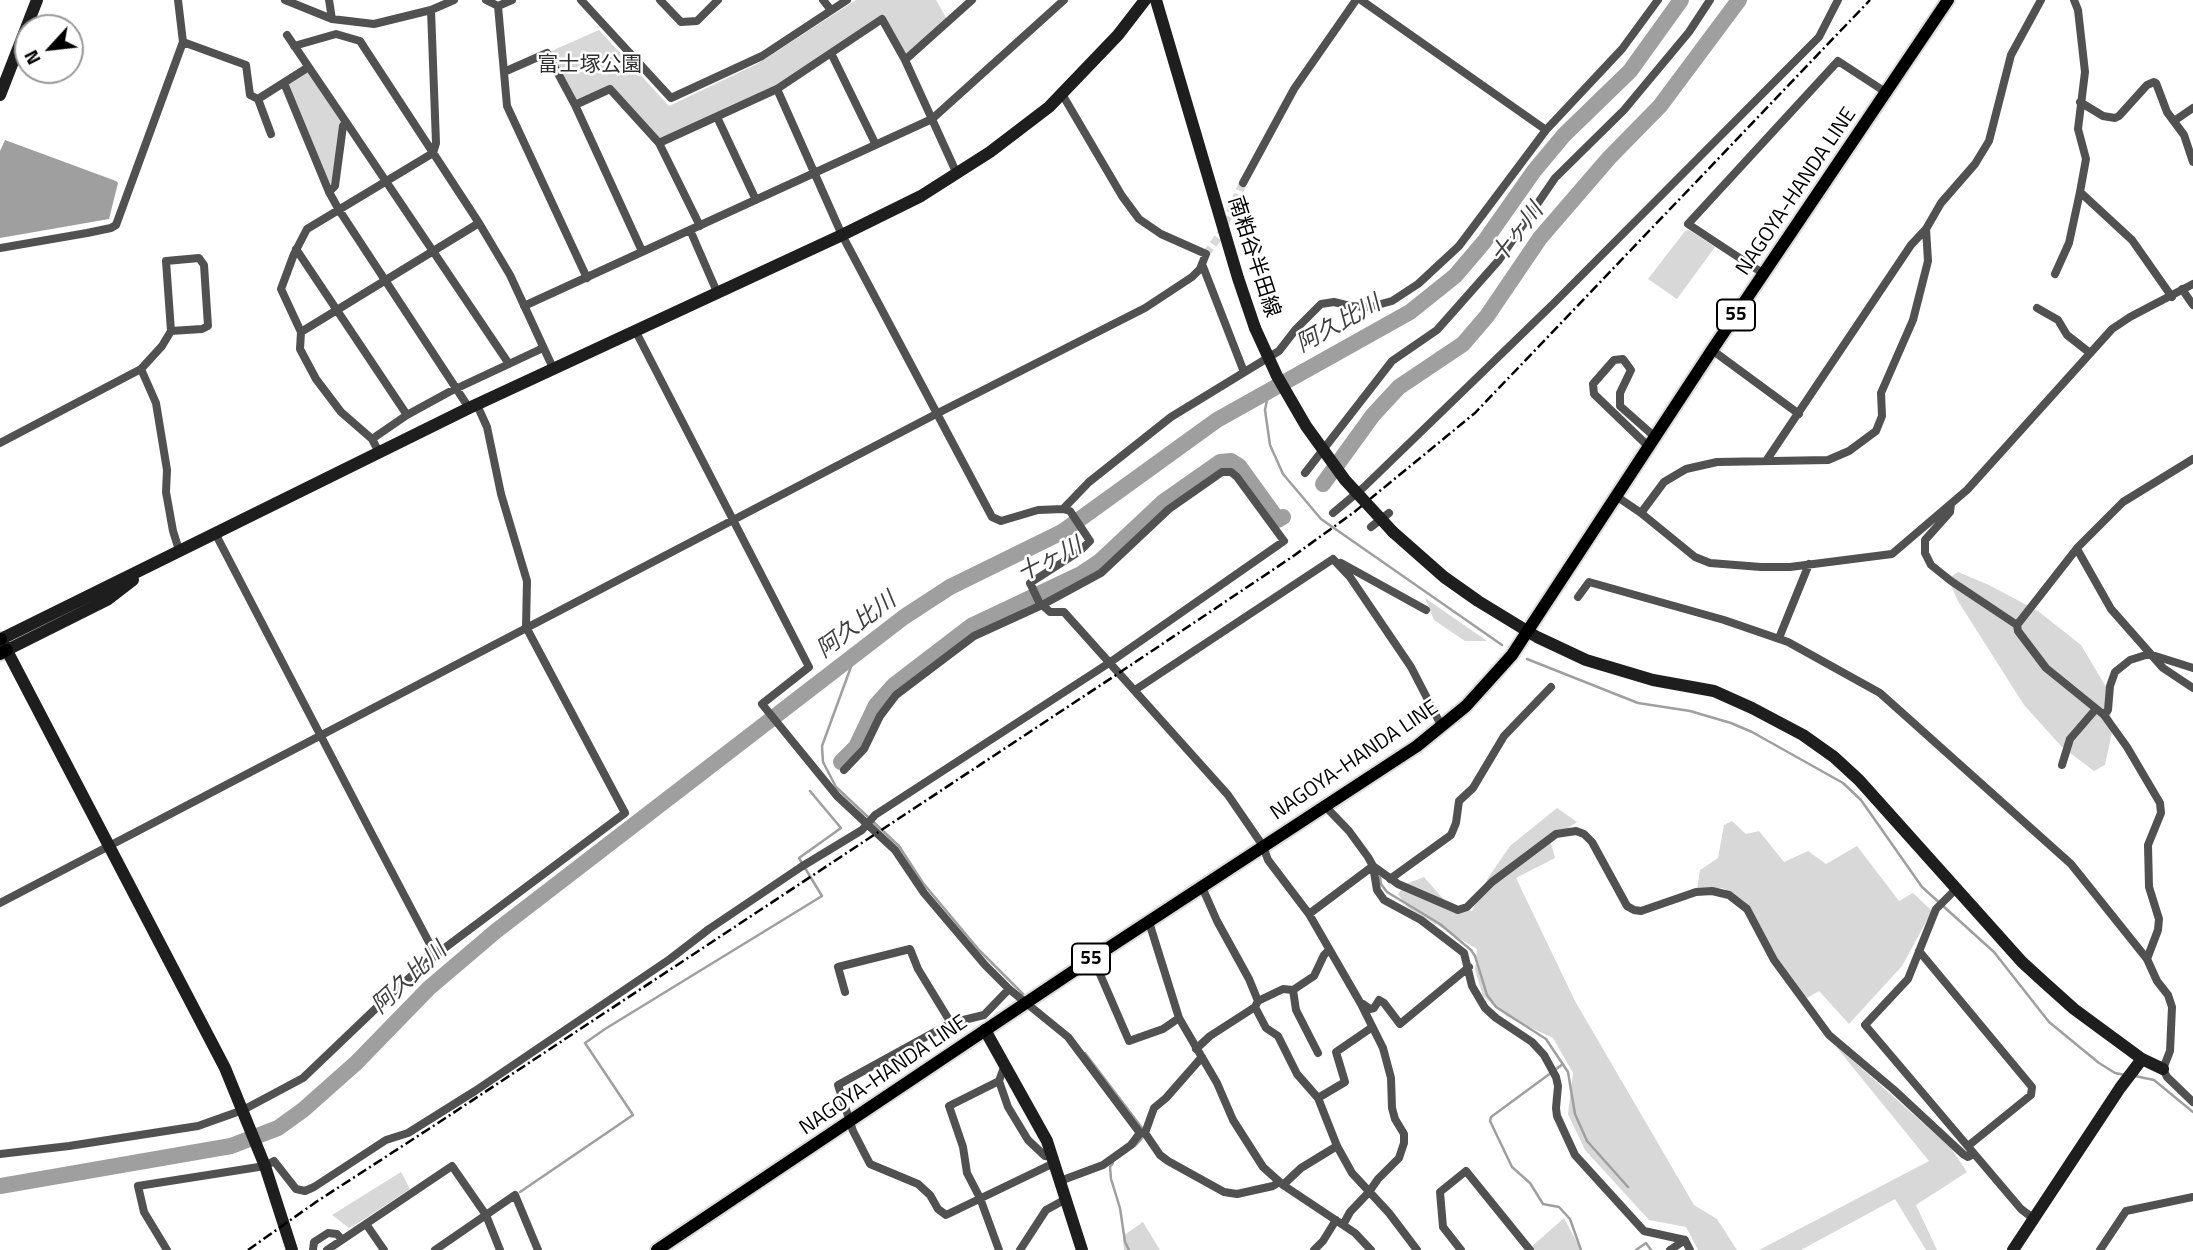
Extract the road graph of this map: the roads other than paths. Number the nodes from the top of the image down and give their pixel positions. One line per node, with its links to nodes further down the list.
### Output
1 (37, 0): 40 (street)
2 (178, 0): 30 (street)
3 (285, 0): 24 (street)
4 (329, 0): 28 (street)
5 (454, 0): 26 (street)
6 (486, 0): 25 (street)
7 (512, 0): 25 (street)
8 (581, 0): 27 (street)
9 (660, 0): 10 (street)
10 (718, 0)
11 (823, 0): 27 (street)
12 (847, 0): 27 (street)
13 (972, 0): 33 (street)
14 (1064, 0): 46 (street)
15 (1145, 0): 39 (street)
16 (1156, 0): 127 (street, 南粕谷半田線, bridge)
17 (1358, 0): 49 (street); 58 (street)
18 (1658, 0): 49 (street)
19 (1710, 0): 108 (street)
20 (1838, 0): 112 (street)
21 (1948, 0): 38 (main road, NAGOYA-HANDA LINE / 55)
22 (2074, 0): 42 (street)
23 (2039, 1): 65 (street)
24 (306, 4): 28 (street)
25 (498, 6): 35 (street)
26 (431, 10): 28 (street); 53 (street)
27 (831, 10)
28 (332, 19)
29 (286, 35): 31 (street)
30 (183, 42): 41 (street); 68 (street)
31 (293, 46): 34 (street); 53 (street)
32 (831, 52): 33 (street); 37 (street); 52 (street)
33 (905, 60): 46 (street)
34 (307, 68): 36 (street); 48 (street)
35 (504, 72): 43 (street); 75 (street)
36 (284, 83): 41 (street); 59 (street)
37 (777, 89): 45 (street); 55 (street)
38 (1886, 93): 73 (main road, NAGOYA-HANDA LINE / 55); 73 (street)
39 (1062, 94): 56 (street); 72 (street)
40 (0, 95)
41 (258, 99): 50 (street)
42 (2080, 102): 47 (street); 60 (street)
43 (575, 105): 51 (street); 71 (street)
44 (2193, 108): 47 (street)
45 (716, 117): 51 (street); 61 (street)
46 (932, 119): 52 (street); 56 (street)
47 (2175, 121): 54 (street)
48 (346, 122): 57 (street); 59 (street)
49 (1546, 130): 94 (street)
50 (271, 134)
51 (659, 143): 64 (street)
52 (876, 143): 55 (street)
53 (433, 153): 57 (street); 63 (street)
54 (2193, 162)
55 (815, 171): 61 (street); 67 (street)
56 (957, 174): 67 (street)
57 (387, 182): 62 (street); 70 (street)
58 (1243, 183)
59 (329, 192): 62 (street)
60 (2080, 192): 74 (street); 80 (street)
61 (755, 200): 64 (street)
62 (339, 210): 69 (street); 76 (street)
63 (479, 223): 70 (street); 82 (street)
64 (700, 226): 66 (street)
65 (1926, 229): 100 (street); 107 (street)
66 (690, 230): 71 (street); 79 (street)
67 (842, 235): 79 (street); 99 (street)
68 (0, 248)
69 (296, 249): 84 (street); 87 (street)
70 (431, 251): 76 (street); 91 (street)
71 (642, 251): 75 (street)
72 (1202, 264): 94 (street); 99 (street)
73 (1764, 274): 89 (main road, NAGOYA-HANDA LINE / 55)
74 (2055, 274)
75 (587, 278): 82 (street)
76 (384, 281): 84 (street); 95 (street)
77 (2193, 284): 78 (street)
78 (2182, 289): 80 (street); 81 (street)
79 (717, 292): 85 (street)
80 (2172, 296): 90 (street)
81 (2193, 305)
82 (524, 306): 88 (street)
83 (2037, 308): 90 (street)
84 (338, 309): 87 (street); 101 (street)
85 (635, 330): 92 (street); 115 (street)
86 (171, 331): 86 (street); 93 (street)
87 (301, 332): 102 (street)
88 (543, 348): 91 (street); 92 (street)
89 (1712, 350): 100 (street); 103 (main road, NAGOYA-HANDA LINE / 55)
90 (2090, 353): 110 (street)
91 (509, 363): 95 (street)
92 (553, 368): 98 (street)
93 (141, 369): 104 (street); 119 (street)
94 (1244, 372): 111 (street)
95 (457, 388): 98 (street); 101 (street)
96 (1620, 393): 97 (street); 97 (street); 103 (street)
97 (1601, 402): 103 (street)
98 (473, 407): 105 (street); 126 (street)
99 (938, 412): 111 (street); 115 (street)
100 (1799, 414): 107 (street)
101 (407, 415): 102 (street)
102 (372, 439): 105 (street)
103 (1652, 442): 109 (main road, NAGOYA-HANDA LINE / 55)
104 (0, 443)
105 (380, 453): 117 (street)
106 (2193, 459): 118 (street)
107 (1766, 461): 114 (street)
108 (1306, 473)
109 (1616, 496): 114 (street); 127 (main road, NAGOYA-HANDA LINE / 55)
110 (1951, 504): 121 (street); 125 (street)
111 (1067, 510): 123 (street)
112 (1333, 513)
113 (1389, 513): 116 (street)
114 (1641, 513): 121 (street)
115 (733, 520): 126 (street); 143 (street)
116 (1371, 527)
117 (215, 533): 119 (street); 139 (street)
118 (2077, 549): 125 (street); 130 (street)
119 (175, 552): 129 (street)
120 (1333, 559): 124 (street); 135 (street); 138 (street)
121 (1809, 564): 128 (street)
122 (1578, 597): 128 (street)
123 (1040, 603): 131 (street); 131 (street); 141 (street)
124 (1426, 610)
125 (2017, 625): 136 (street)
126 (526, 627): 139 (street); 155 (street)
127 (1527, 632): 138 (main road, NAGOYA-HANDA LINE / 55); 149 (street, 南粕谷半田線)
128 (1779, 638): 157 (street)
129 (2, 644): 144 (street)
130 (2149, 654): 132 (street); 134 (street); 137 (street)
131 (1109, 663): 135 (street); 143 (street)
132 (2193, 667)
133 (1552, 687): 147 (street)
134 (2193, 688)
135 (1135, 690): 145 (street)
136 (2095, 710): 137 (street); 140 (street)
137 (2104, 715): 157 (street)
138 (1441, 727): 142 (main road, NAGOYA-HANDA LINE / 55)
139 (321, 734): 144 (street); 155 (street)
140 (2062, 765)
141 (844, 770)
142 (1324, 805): 145 (main road, NAGOYA-HANDA LINE / 55); 146 (street)
143 (866, 824): 159 (street); 186 (street)
144 (109, 845): 150 (street); 178 (street)
145 (1264, 846): 148 (main road, NAGOYA-HANDA LINE / 55); 151 (street)
146 (1373, 866): 147 (street); 151 (street); 158 (street)
147 (1390, 879): 184 (street)
148 (1202, 887): 152 (main road, NAGOYA-HANDA LINE / 55); 163 (street)
149 (1952, 892): 154 (street); 172 (street, 南粕谷半田線)
150 (0, 903)
151 (1309, 914): 153 (street)
152 (1149, 922): 156 (main road, NAGOYA-HANDA LINE / 55); 165 (street)
153 (1328, 951): 160 (street); 164 (street)
154 (1919, 951): 182 (street); 182 (street)
155 (438, 954): 178 (street)
156 (1093, 958): 162 (main road, NAGOYA-HANDA LINE / 55); 165 (street)
157 (2147, 959): 174 (street)
158 (1469, 967): 164 (street); 198 (street)
159 (1009, 989): 162 (street); 166 (street)
160 (1293, 990): 163 (street); 170 (street)
161 (845, 992): 166 (street)
162 (1025, 1003): 168 (main road, NAGOYA-HANDA LINE / 55); 180 (street)
163 (1256, 1004): 169 (street); 176 (street)
164 (1361, 1004): 167 (street)
165 (1179, 1018): 169 (street)
166 (951, 1023): 179 (street)
167 (1371, 1028): 176 (street); 189 (street)
168 (985, 1030): 173 (street); 179 (main road, NAGOYA-HANDA LINE / 55)
169 (1196, 1049): 171 (street)
170 (1318, 1054)
171 (1202, 1057): 180 (street); 188 (street)
172 (2142, 1059): 174 (street, 南粕谷半田線); 194 (street)
173 (1007, 1067): 175 (street); 185 (street)
174 (2163, 1069): 177 (street)
175 (999, 1081): 185 (street); 191 (street)
176 (1318, 1098): 181 (street)
177 (2193, 1102)
178 (245, 1114): 183 (street); 186 (street)
179 (850, 1122): 191 (street); 207 (main road, NAGOYA-HANDA LINE / 55)
180 (1142, 1133): 187 (street); 188 (street)
181 (1337, 1146): 188 (street); 189 (street)
182 (1968, 1146): 184 (street)
183 (0, 1154)
184 (1974, 1154): 194 (street)
185 (1053, 1160): 187 (street); 191 (street)
186 (265, 1166): 199 (street); 200 (street)
187 (1060, 1181): 192 (street)
188 (1281, 1183): 195 (street)
189 (1369, 1192): 195 (street); 213 (street)
190 (2193, 1197): 219 (street)
191 (980, 1198): 208 (street)
192 (1066, 1199): 209 (street); 210 (street)
193 (486, 1214): 196 (street); 204 (street); 205 (street); 206 (street)
194 (2034, 1219): 218 (street)
195 (1340, 1222): 211 (street); 212 (street)
196 (366, 1224): 197 (street); 203 (street)
197 (342, 1240): 201 (street); 202 (street)
198 (1685, 1240): 216 (street); 217 (street)
199 (167, 1250)
200 (292, 1250)
201 (313, 1250)
202 (327, 1250)
203 (384, 1250)
204 (435, 1250)
205 (500, 1250)
206 (538, 1250)
207 (657, 1250)
208 (999, 1250)
209 (1020, 1250)
210 (1082, 1250)
211 (1314, 1250)
212 (1371, 1250)
213 (1417, 1250)
214 (1461, 1250): 215 (street)
215 (1530, 1250)
216 (1671, 1250)
217 (1690, 1250)
218 (2013, 1250)
219 (2100, 1250)

